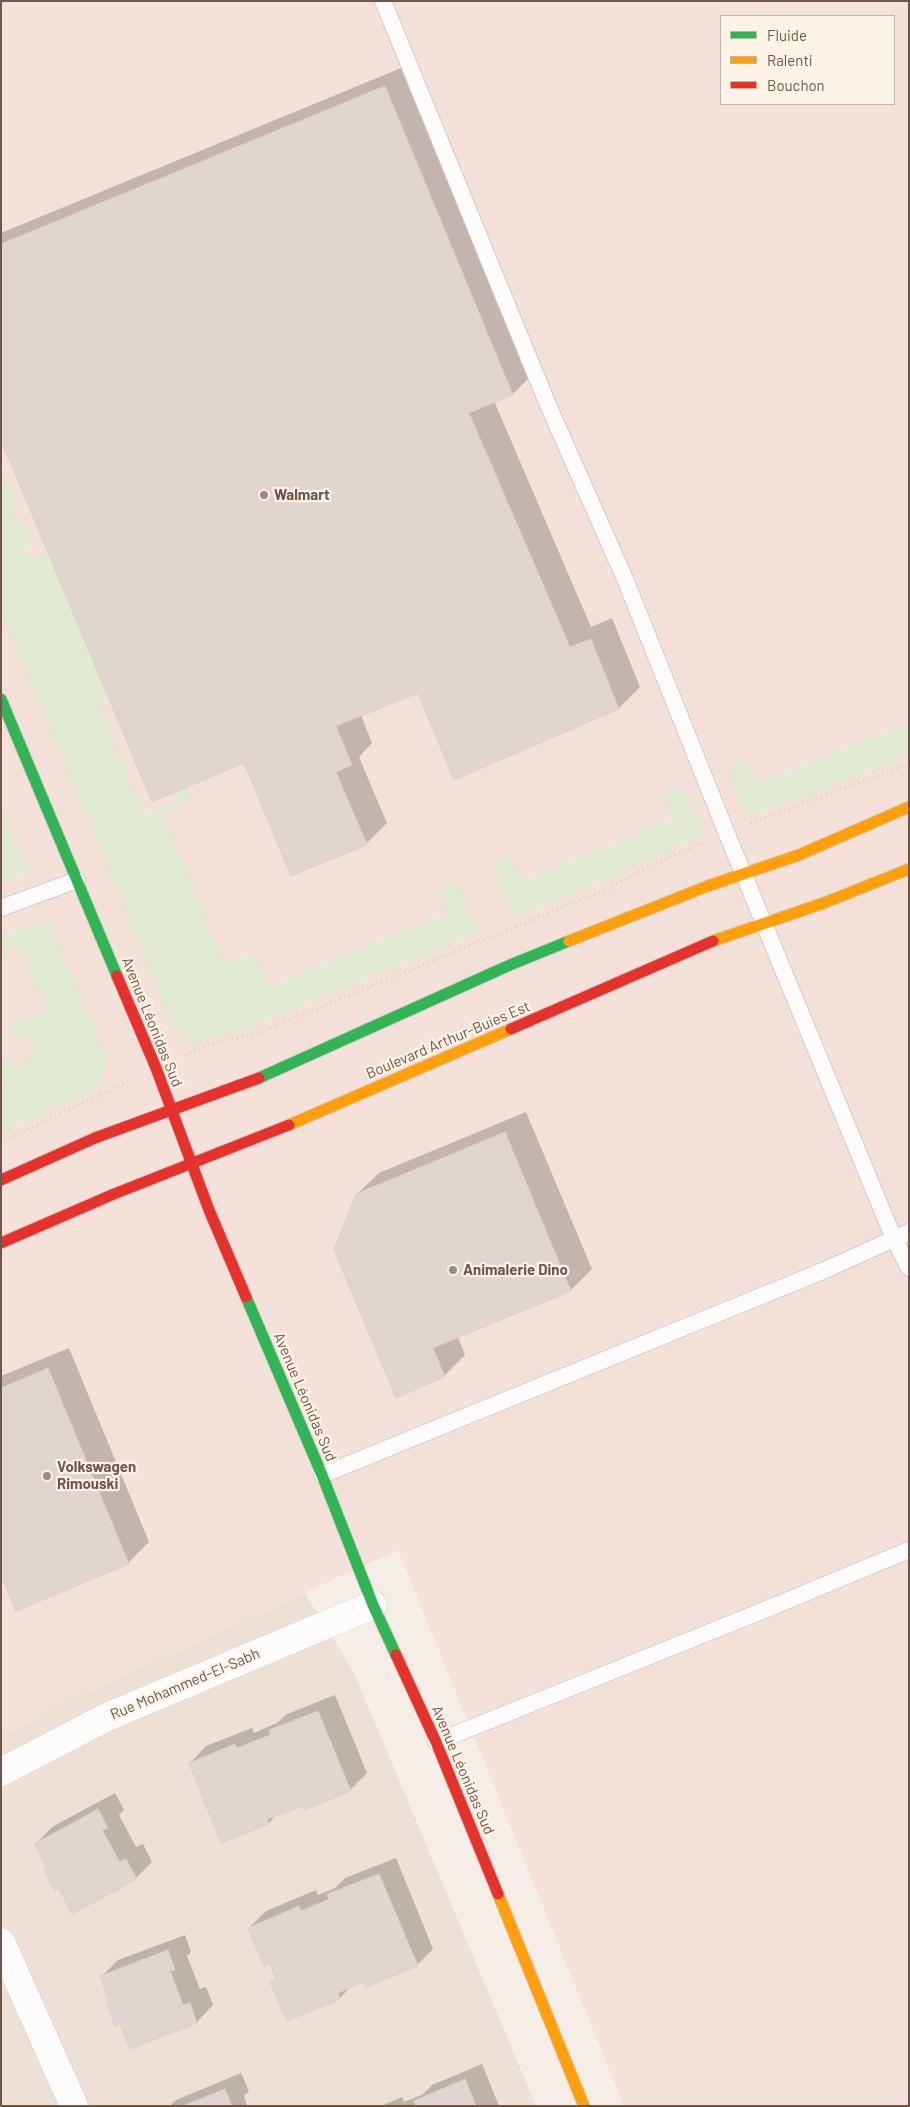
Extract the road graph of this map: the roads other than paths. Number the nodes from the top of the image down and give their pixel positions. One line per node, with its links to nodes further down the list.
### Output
1 (383, 1): 5 (lane)
2 (1, 699): 6 (street, Avenue Léonidas Sud)
3 (909, 807): 5 (street)
4 (909, 869): 8 (street, Boulevard Arthur-Buies Est)
5 (743, 874): 8 (lane); 9 (street)
6 (77, 880): 7 (lane); 9 (street, Avenue Léonidas Sud)
7 (1, 908)
8 (765, 923): 10 (street, Boulevard Arthur-Buies Est); 12 (lane)
9 (172, 1110): 10 (street, Avenue Léonidas Sud); 11 (street)
10 (192, 1164): 13 (street, Boulevard Arthur-Buies Est); 15 (street, Avenue Léonidas Sud)
11 (1, 1180)
12 (902, 1235): 14 (lane); 15 (lane)
13 (1, 1243)
14 (909, 1268)
15 (322, 1474): 17 (street, Avenue Léonidas Sud)
16 (909, 1550): 18 (lane)
17 (373, 1605): 18 (street, Avenue Léonidas Sud); 19 (street, Rue Mohammed-El-Sabh)
18 (436, 1742): 22 (street, Avenue Léonidas Sud)
19 (1, 1772)
20 (1, 1942): 21 (street)
21 (74, 2106)
22 (584, 2106)

